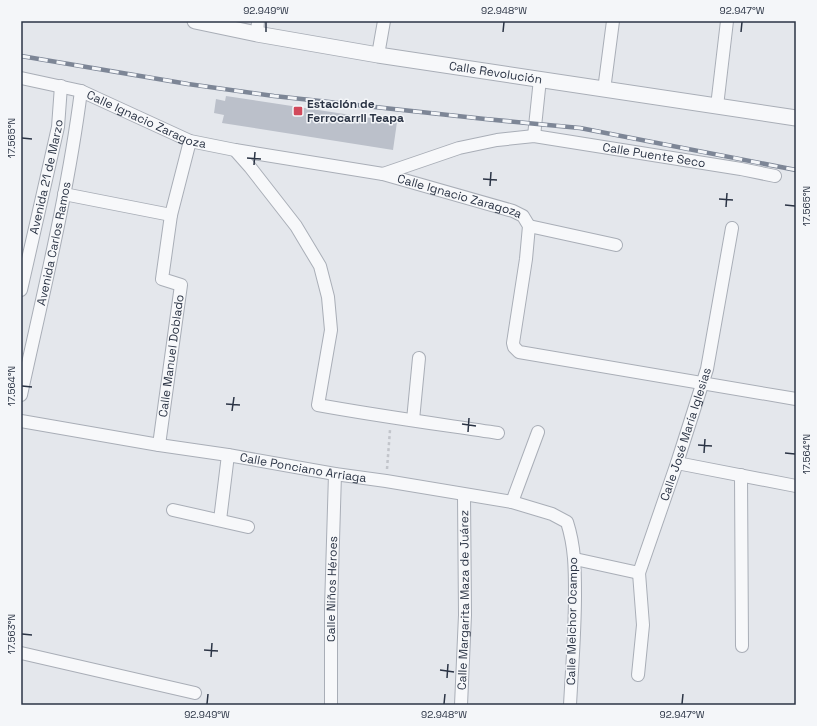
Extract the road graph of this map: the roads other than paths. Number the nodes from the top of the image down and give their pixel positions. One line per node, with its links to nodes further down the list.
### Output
1 (195, 21): 5 (street, Calle Revolución)
2 (384, 21): 6 (street)
3 (614, 21): 11 (street)
4 (727, 21): 12 (street)
5 (258, 27): 6 (street, Calle Revolución)
6 (378, 55): 8 (street, Calle Revolución)
7 (21, 78): 9 (street, Calle Ignacio Zaragoza)
8 (540, 79): 11 (street, Calle Revolución); 14 (street)
9 (61, 86): 10 (street, Calle Ignacio Zaragoza); 24 (street, Avenida 21 de Marzo)
10 (81, 90): 15 (street, Calle Ignacio Zaragoza); 19 (street, Avenida Carlos Ramos)
11 (604, 90): 12 (street, Calle Revolución)
12 (717, 106): 13 (street, Calle Revolución)
13 (796, 118)
14 (534, 136): 17 (street, Calle Puente Seco); 18 (street, Calle Puente Seco)
15 (190, 140): 16 (street, Calle Ignacio Zaragoza); 20 (street, Calle Manuel Doblado)
16 (235, 150): 17 (street, Calle Ignacio Zaragoza); 29 (street)
17 (383, 174): 21 (street, Calle Ignacio Zaragoza)
18 (775, 176)
19 (64, 194): 20 (street); 27 (street, Avenida Carlos Ramos)
20 (171, 215): 33 (street, Calle Manuel Doblado)
21 (529, 226): 23 (street); 26 (street, Calle Ignacio Zaragoza)
22 (732, 228): 26 (street, Calle José María Iglesias)
23 (616, 245)
24 (21, 290)
25 (419, 358): 29 (street)
26 (702, 384): 28 (street, Calle Ignacio Zaragoza); 35 (street, Calle José María Iglesias)
27 (21, 395)
28 (796, 399)
29 (414, 420): 32 (street)
30 (21, 421): 33 (street, Calle Ponciano Arriaga)
31 (538, 432): 40 (street)
32 (498, 433)
33 (159, 445): 34 (street, Calle Ponciano Arriaga)
34 (228, 455): 36 (street, Calle Ponciano Arriaga); 42 (street)
35 (677, 463): 37 (street); 46 (street, Calle José María Iglesias)
36 (335, 474): 39 (street, Calle Ponciano Arriaga); 51 (street, Calle Niños Héroes)
37 (741, 475): 38 (street); 47 (street)
38 (796, 486)
39 (464, 495): 40 (street, Calle Ponciano Arriaga); 52 (street, Calle Margarita Maza de Juárez)
40 (512, 502): 44 (street, Calle Ponciano Arriaga)
41 (173, 510): 42 (street)
42 (220, 520): 43 (street)
43 (248, 527)
44 (572, 538): 45 (street, Calle Melchor Ocampo)
45 (575, 560): 46 (street); 53 (street, Calle Melchor Ocampo)
46 (639, 573): 49 (street)
47 (742, 646)
48 (21, 653): 50 (street)
49 (638, 675)
50 (195, 693)
51 (331, 705)
52 (461, 705)
53 (570, 705)

